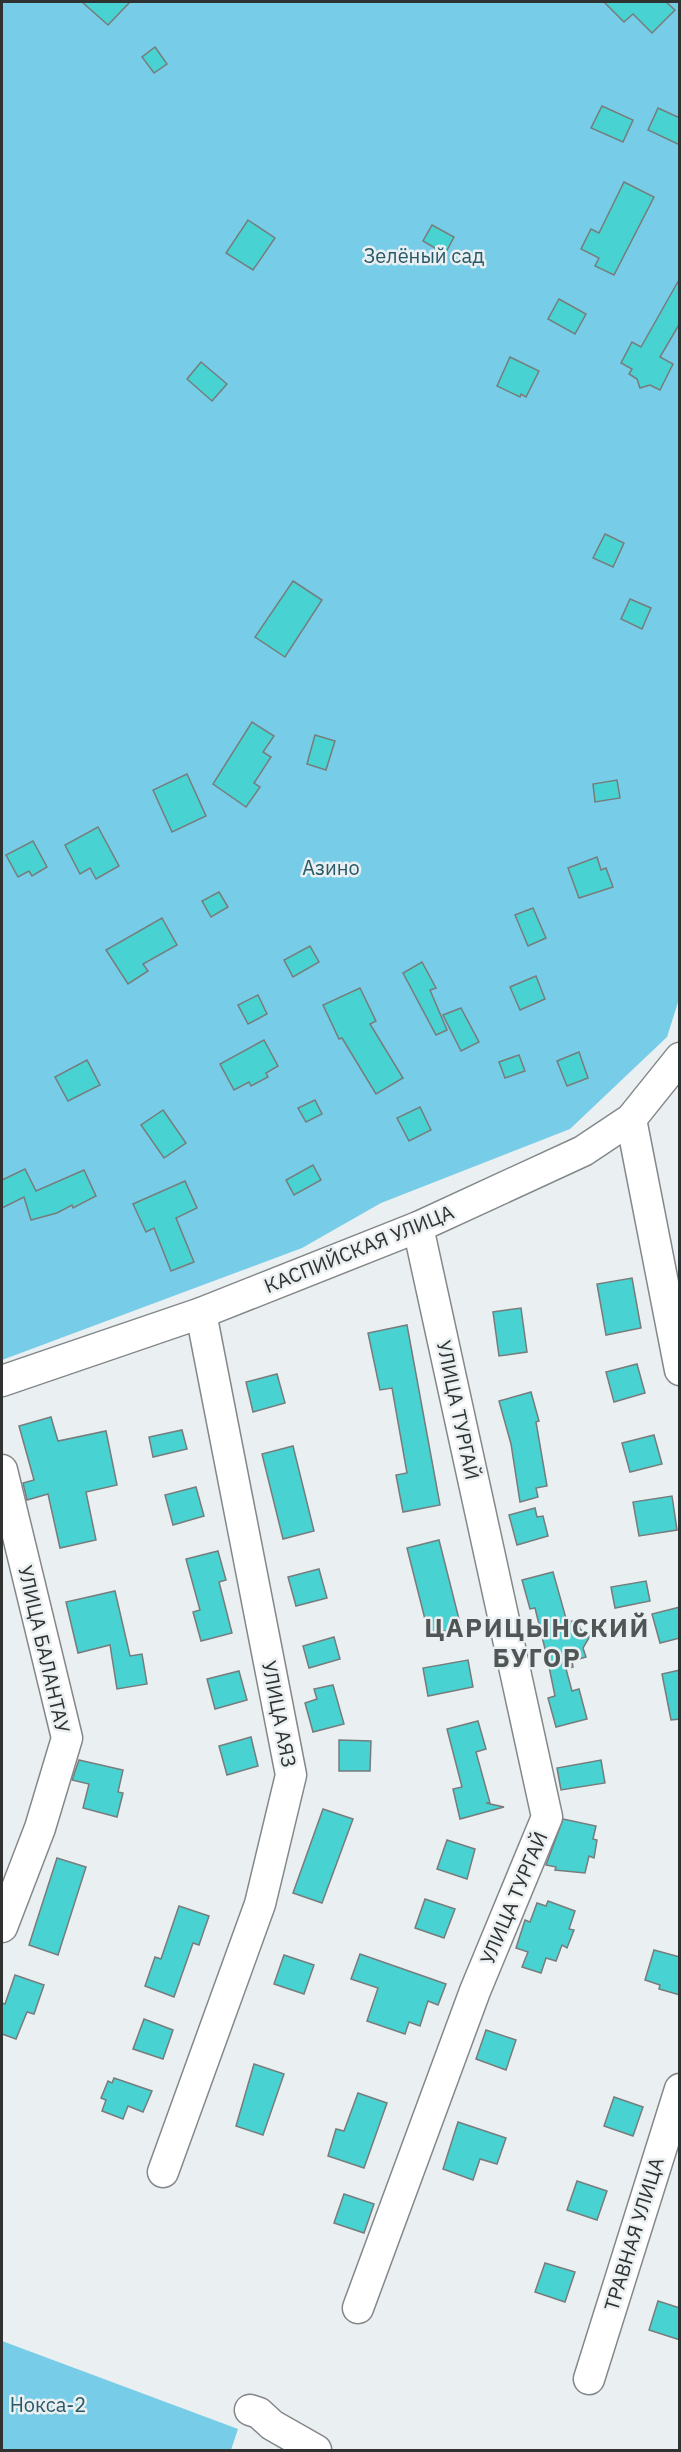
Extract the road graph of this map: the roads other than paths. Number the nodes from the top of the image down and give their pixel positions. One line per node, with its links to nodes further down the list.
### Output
1 (677, 1068): 2 (street, КАСПИЙСКАЯ УЛИЦА)
2 (631, 1119): 3 (street, КАСПИЙСКАЯ УЛИЦА); 5 (street)
3 (418, 1227): 4 (street, КАСПИЙСКАЯ УЛИЦА); 11 (street, УЛИЦА ТУРГАЙ)
4 (201, 1313): 6 (street, КАСПИЙСКАЯ УЛИЦА); 10 (street, УЛИЦА АЯЗ)
5 (680, 1370)
6 (2, 1381)
7 (2, 1470): 8 (street, УЛИЦА БАЛАНТАУ)
8 (2, 1927)
9 (680, 2089): 12 (street, ТРАВНАЯ УЛИЦА)
10 (163, 2172)
11 (358, 2308)
12 (589, 2379)
13 (250, 2410): 14 (street)
14 (316, 2451)

